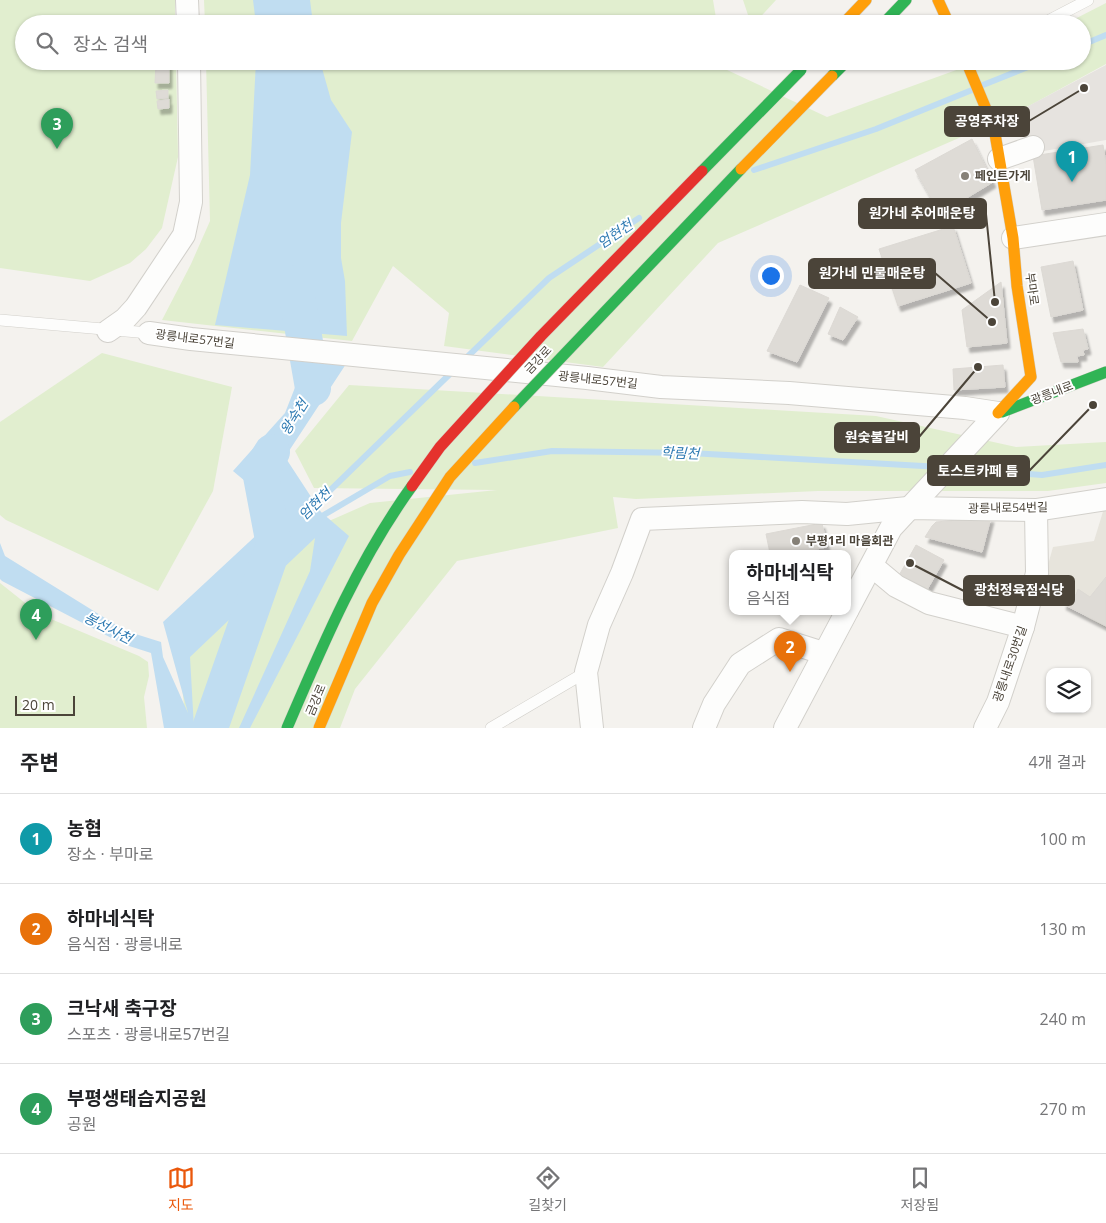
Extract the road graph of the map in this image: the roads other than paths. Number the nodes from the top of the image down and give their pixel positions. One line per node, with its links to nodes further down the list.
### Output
1 (187, 0): 6 (street)
2 (866, 0): 7 (main road)
3 (906, 0): 8 (main road)
4 (938, 0): 9 (main road)
5 (1088, 0): 10 (lane)
6 (188, 15)
7 (852, 15)
8 (891, 15)
9 (945, 15)
10 (1059, 15)
11 (189, 70): 20 (street)
12 (799, 70): 33 (main road, 금강로, bridge)
13 (838, 70): 34 (main road, 금강로, bridge)
14 (970, 70): 16 (main road, 부마로)
15 (1033, 147): 16 (street)
16 (999, 159): 18 (main road, 부마로)
17 (1106, 224): 18 (street)
18 (1013, 238): 23 (main road, 부마로)
19 (0, 320): 20 (lane, 광릉내로57번길)
20 (108, 331): 21 (lane, 광릉내로57번길)
21 (148, 333): 23 (street, 광릉내로57번길, bridge)
22 (1106, 372): 23 (main road, 광릉내로)
23 (998, 413): 25 (street)
24 (1106, 499): 26 (street, 광릉내로54번길)
25 (908, 508): 26 (street, 광릉내로54번길); 27 (street); 32 (street, 광릉내로54번길)
26 (1036, 510): 30 (street, 광릉내로30번길)
27 (872, 566): 28 (street); 30 (street)
28 (851, 603)
29 (844, 615): 31 (street)
30 (1023, 627): 39 (street, 광릉내로30번길)
31 (823, 653): 37 (street); 38 (street)
32 (586, 672): 35 (lane); 36 (street)
33 (287, 728)
34 (319, 728)
35 (491, 728)
36 (592, 728)
37 (704, 728)
38 (785, 728)
39 (985, 728)

